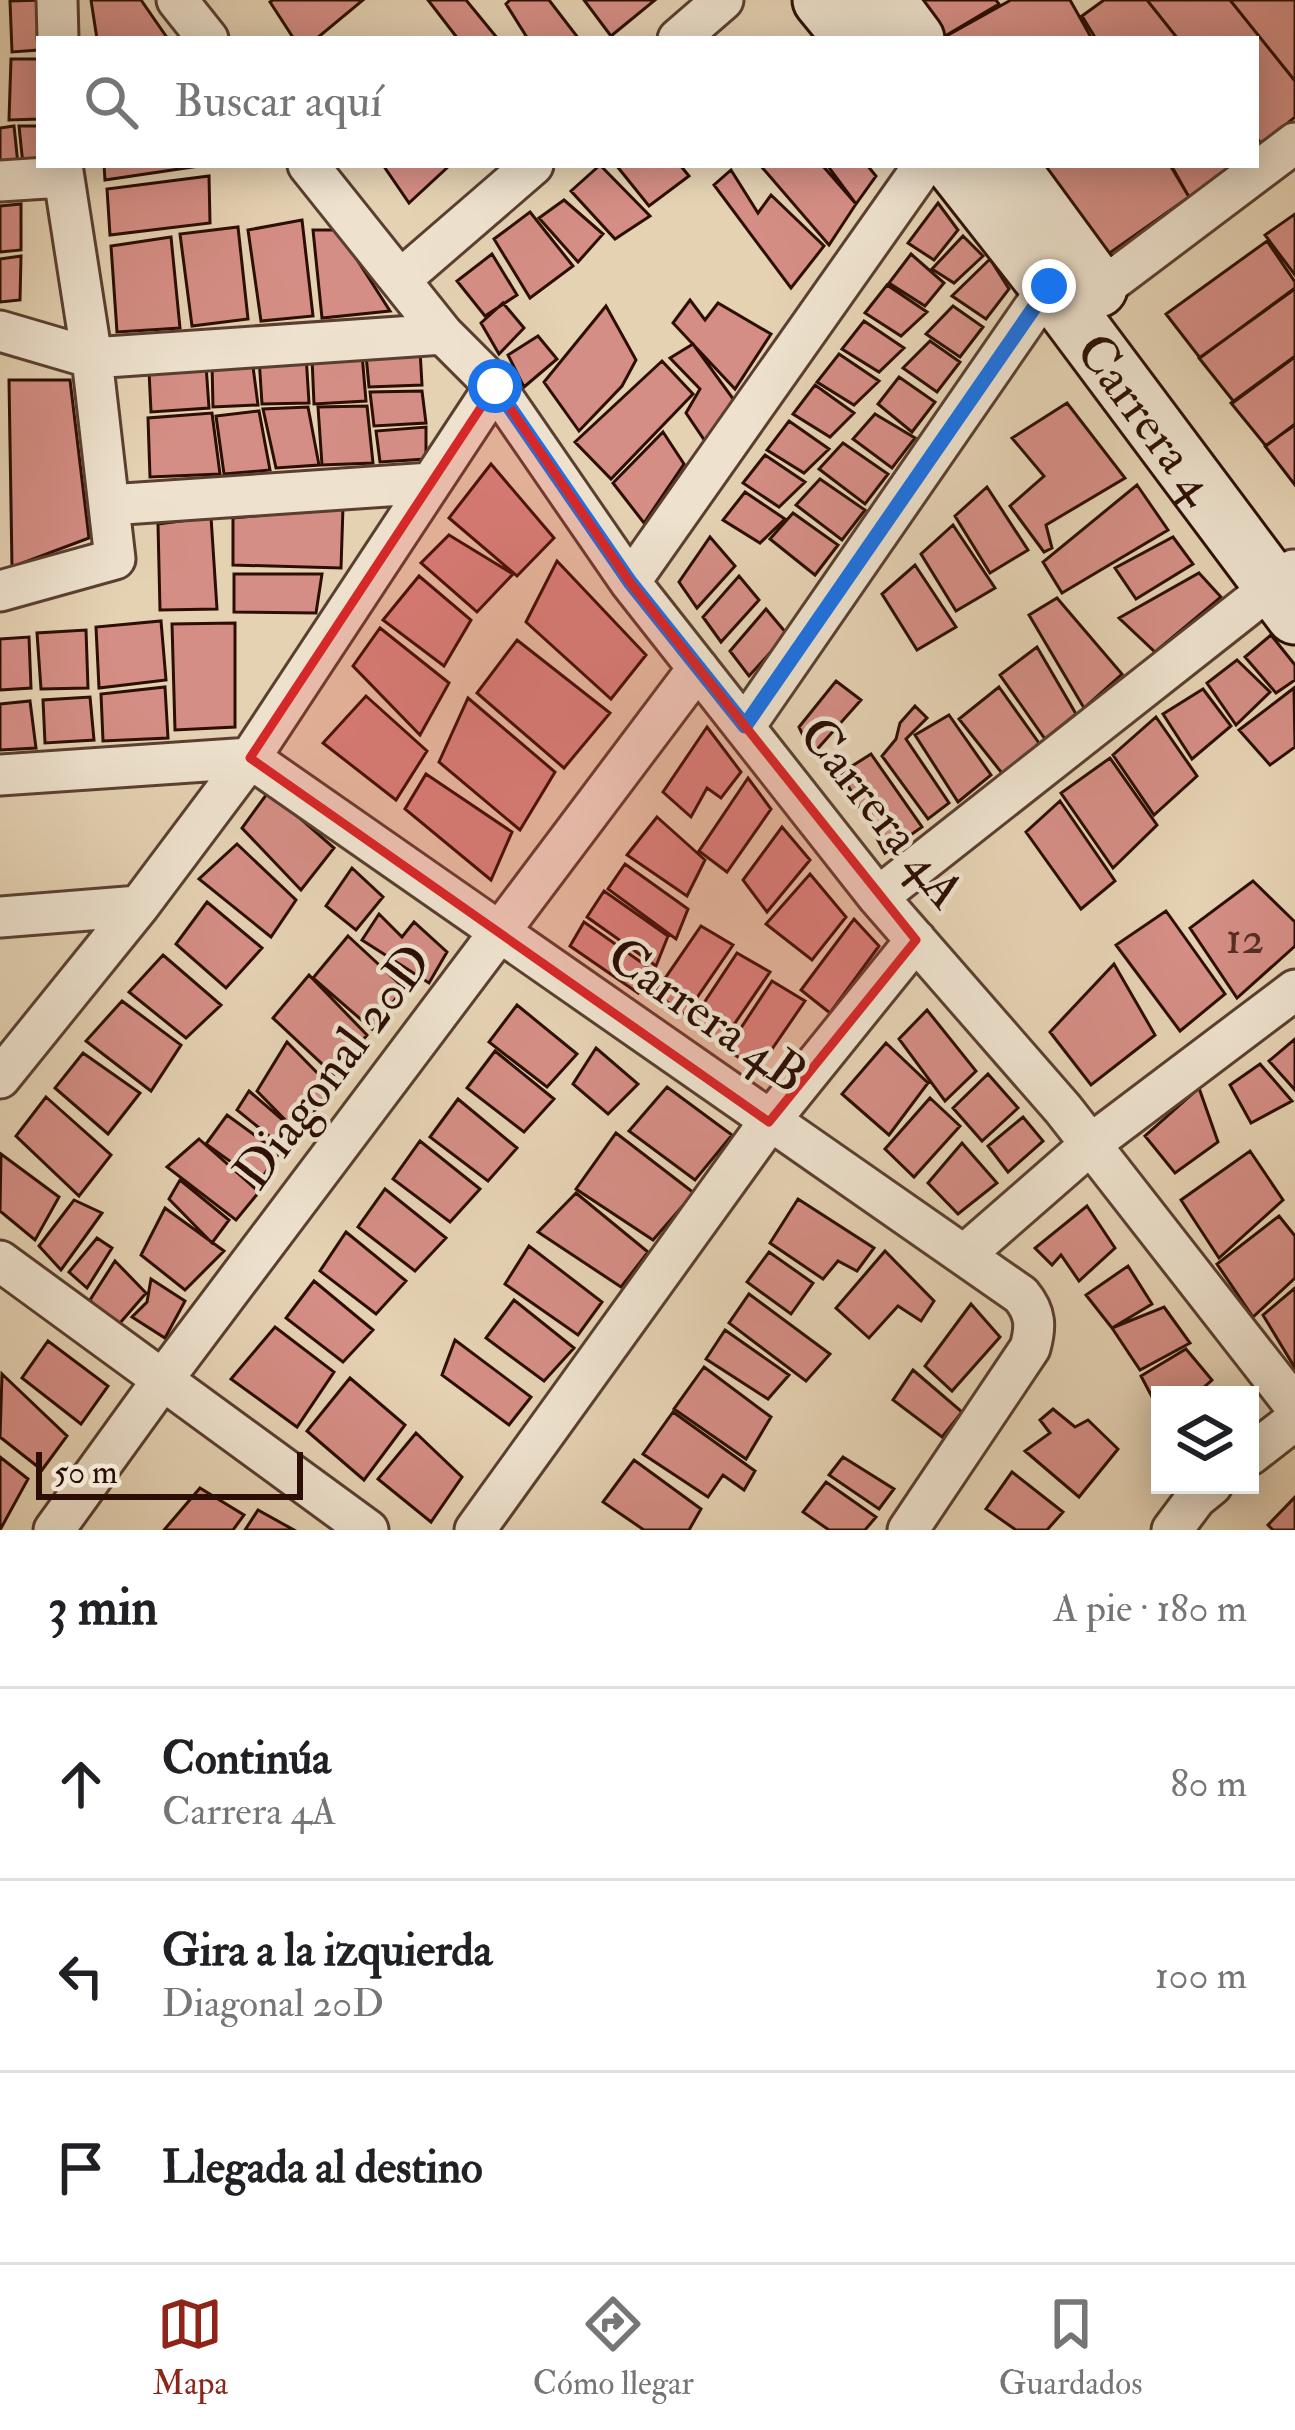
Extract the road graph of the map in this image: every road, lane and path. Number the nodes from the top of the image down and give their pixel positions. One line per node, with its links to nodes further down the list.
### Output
1 (57, 0): 6 (street)
2 (177, 0): 7 (street)
3 (723, 0): 8 (street)
4 (823, 0): 9 (main road)
5 (886, 0): 10 (main road)
6 (58, 36)
7 (206, 36)
8 (681, 36)
9 (852, 36)
10 (912, 36)
11 (1295, 143): 12 (street)
12 (1259, 167)
13 (310, 168): 21 (street, Carrera 4A)
14 (530, 168): 21 (street)
15 (922, 168): 30 (street)
16 (957, 168): 22 (main road, Carrera 4)
17 (1010, 168): 22 (main road, Carrera 4)
18 (1257, 168): 22 (street)
19 (62, 171): 20 (street); 25 (street)
20 (0, 182)
21 (400, 280): 24 (street, Carrera 4A)
22 (1075, 288): 29 (main road, Carrera 4); 33 (street)
23 (0, 331): 25 (street)
24 (443, 334): 25 (street); 26 (street, Carrera 4A)
25 (92, 358): 28 (street)
26 (495, 386): 27 (street); 30 (street, Carrera 4A)
27 (431, 483): 28 (street); 34 (street)
28 (110, 505): 31 (street)
29 (1290, 580): 36 (street)
30 (630, 582): 32 (street, Carrera 4A)
31 (0, 591)
32 (698, 668): 33 (street, Carrera 4A); 39 (street, Diagonal 20D)
33 (745, 726): 36 (street, Carrera 4A)
34 (250, 758): 35 (street); 37 (street); 39 (street, Carrera 4B)
35 (0, 775)
36 (878, 897): 40 (street, Carrera 4A)
37 (139, 906): 38 (street); 42 (street)
38 (0, 917)
39 (499, 934): 43 (street, Carrera 4B); 47 (street, Diagonal 20D)
40 (916, 940): 43 (street); 44 (street, Carrera 4A)
41 (1295, 990): 44 (street)
42 (0, 1078)
43 (769, 1122): 45 (street, Carrera 4B); 54 (street)
44 (1090, 1144): 45 (street); 48 (street, Carrera 4A)
45 (964, 1255): 55 (street, Carrera 4B)
46 (0, 1261): 47 (street)
47 (161, 1382): 52 (street, Diagonal 20D); 53 (street)
48 (1295, 1406)
49 (1295, 1420): 50 (street)
50 (1259, 1448)
51 (1201, 1494): 56 (street)
52 (54, 1530)
53 (368, 1530)
54 (475, 1530)
55 (908, 1530)
56 (1172, 1530)

